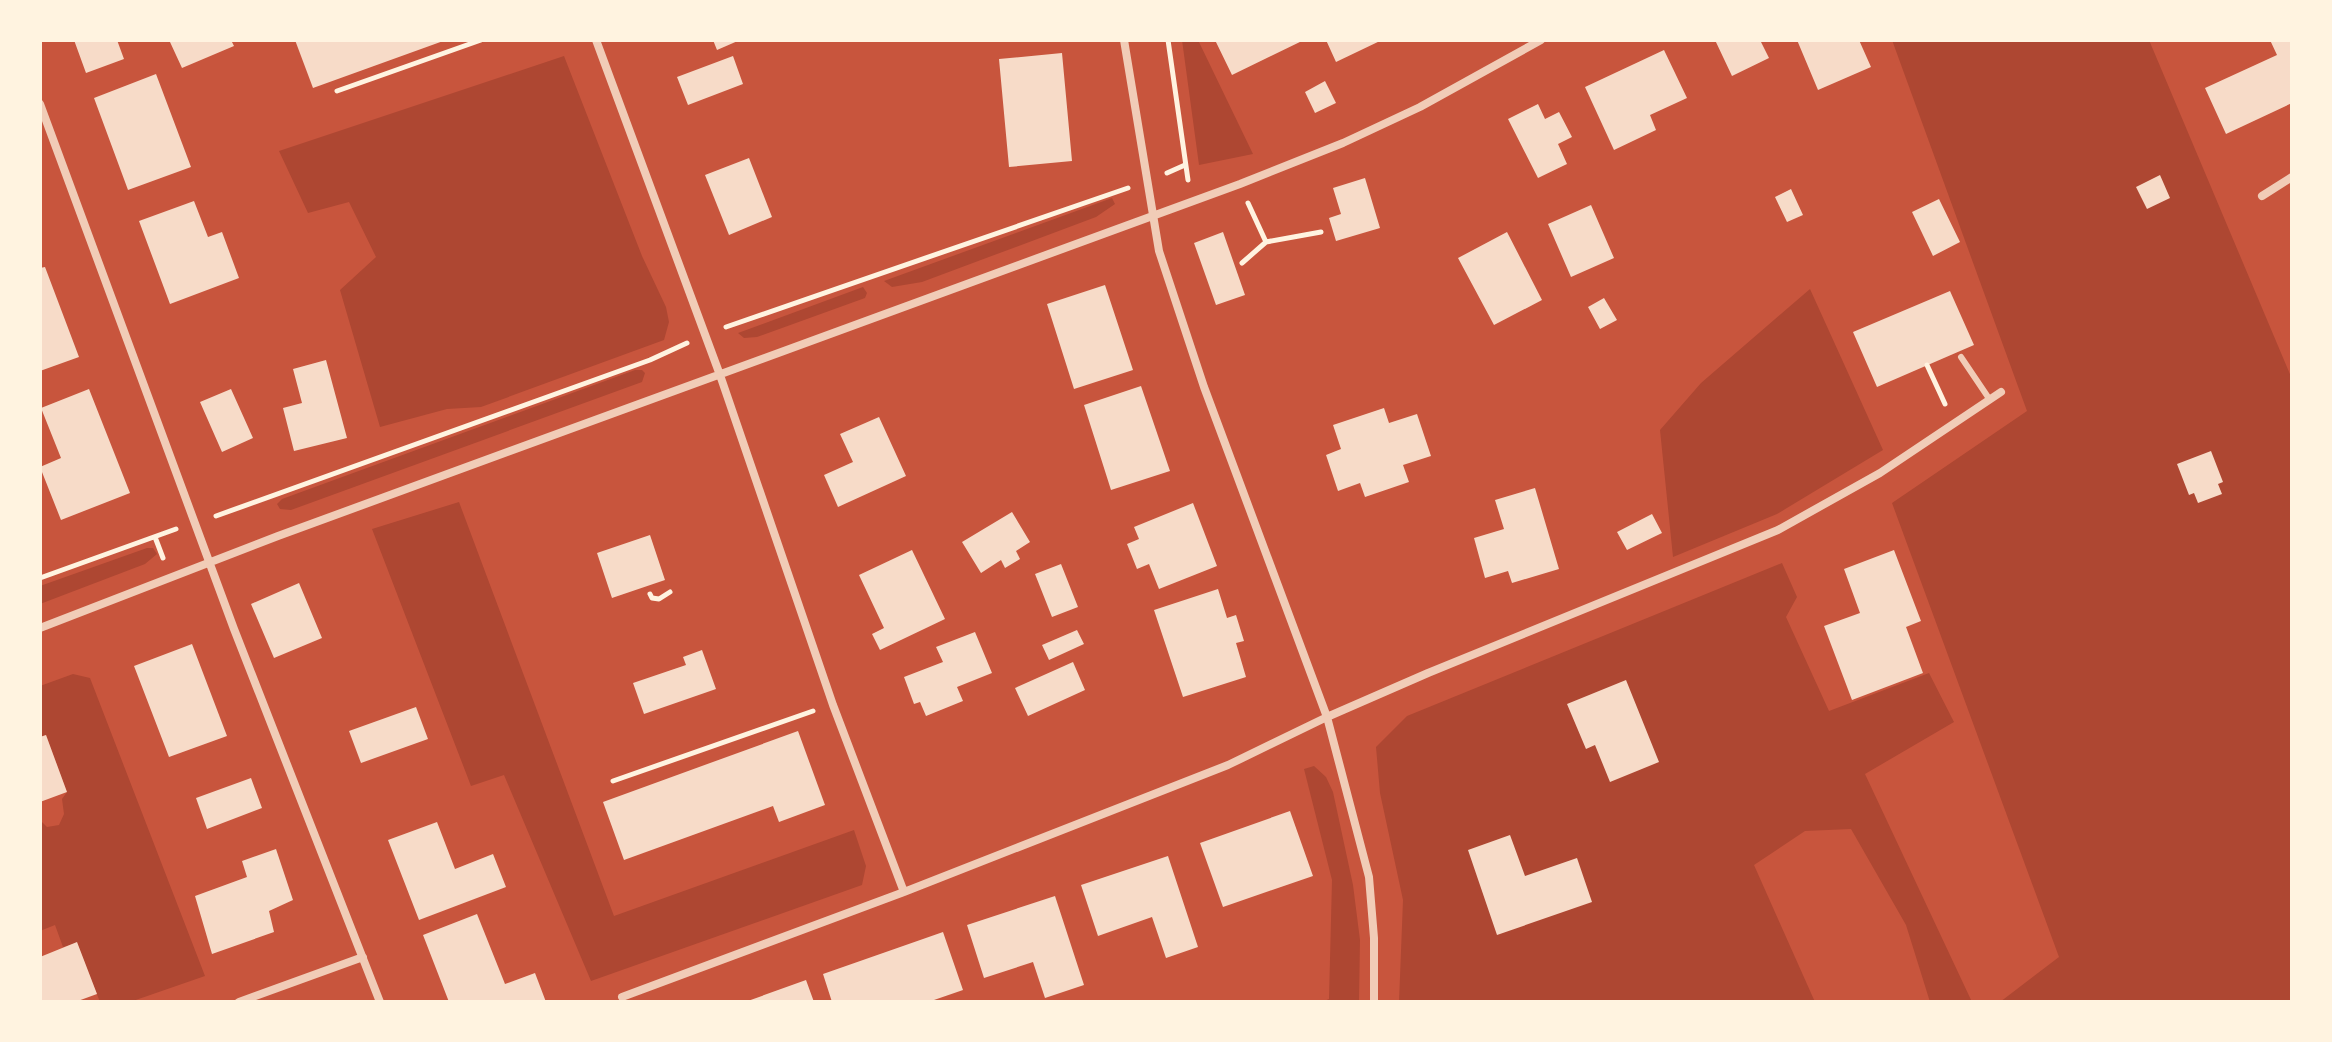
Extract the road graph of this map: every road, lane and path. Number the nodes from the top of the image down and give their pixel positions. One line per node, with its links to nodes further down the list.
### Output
1 (481, 40): 7 (path)
2 (596, 40): 20 (street)
3 (1124, 40): 12 (street)
4 (1168, 40): 10 (path)
5 (1541, 40): 13 (street)
6 (340, 79): 7 (path)
7 (344, 88): 8 (path)
8 (337, 91)
9 (40, 104): 27 (street)
10 (1185, 165): 12 (path); 15 (path)
11 (2292, 177): 14 (street)
12 (1147, 181): 16 (street); 20 (path)
13 (1240, 184): 15 (street); 18 (path)
14 (2262, 196)
15 (1192, 201): 16 (street)
16 (1152, 215): 23 (street); 34 (street)
17 (1321, 232): 18 (path)
18 (1266, 242): 19 (path)
19 (1242, 263)
20 (704, 335): 23 (street); 27 (path)
21 (1961, 357): 25 (lane)
22 (1927, 365): 26 (path)
23 (720, 375): 28 (street); 33 (street)
24 (2001, 392): 25 (street)
25 (1990, 400): 26 (street)
26 (1956, 422): 34 (street)
27 (195, 523): 28 (street); 29 (path)
28 (210, 562): 32 (street); 37 (street)
29 (40, 578)
30 (670, 592): 31 (path)
31 (650, 594)
32 (40, 628)
33 (833, 705): 35 (path); 36 (street)
34 (1327, 717): 36 (street); 41 (street)
35 (613, 781)
36 (904, 892): 38 (street)
37 (363, 957): 39 (street); 40 (street)
38 (622, 997)
39 (239, 1002)
40 (380, 1002)
41 (1374, 1002)

